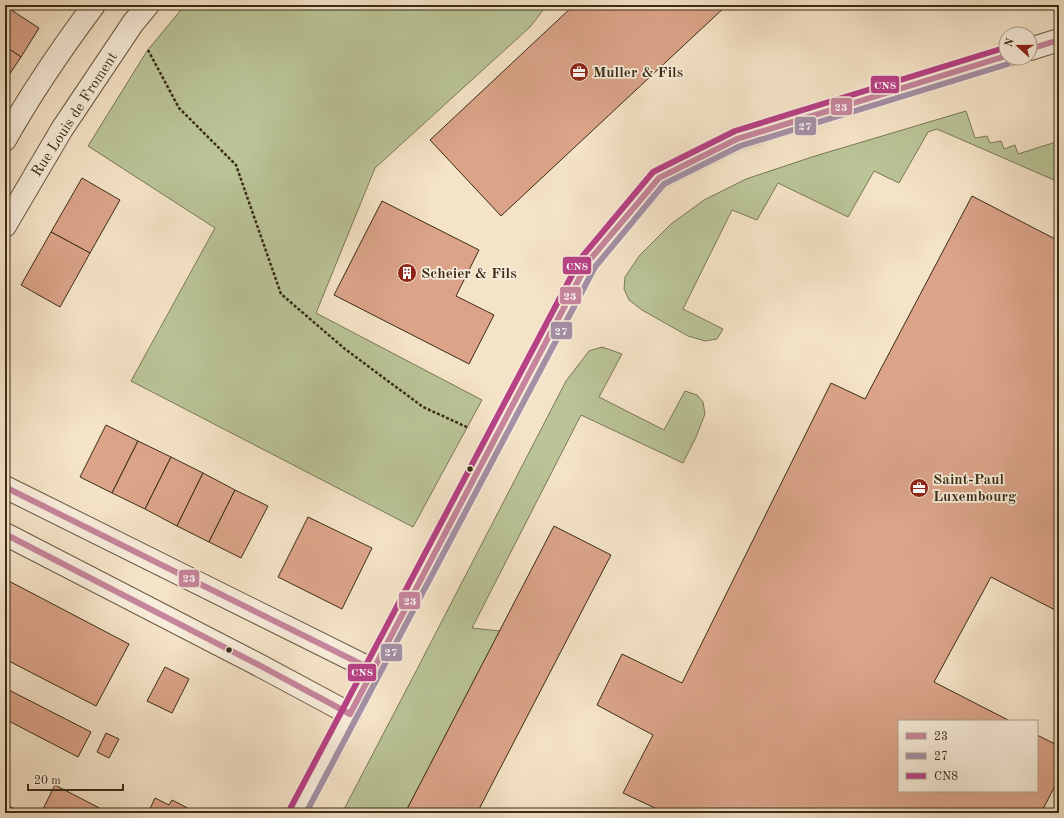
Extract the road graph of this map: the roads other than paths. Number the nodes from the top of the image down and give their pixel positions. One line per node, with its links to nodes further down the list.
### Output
1 (94, 5): 6 (street)
2 (148, 5): 7 (street, Rue Louis de Froment)
3 (1059, 40): 4 (street)
4 (1038, 47)
5 (998, 58): 10 (street)
6 (5, 140)
7 (5, 226)
8 (5, 488): 10 (street)
9 (5, 534): 11 (street)
10 (373, 670): 11 (street)
11 (350, 714): 12 (street)
12 (297, 813)

